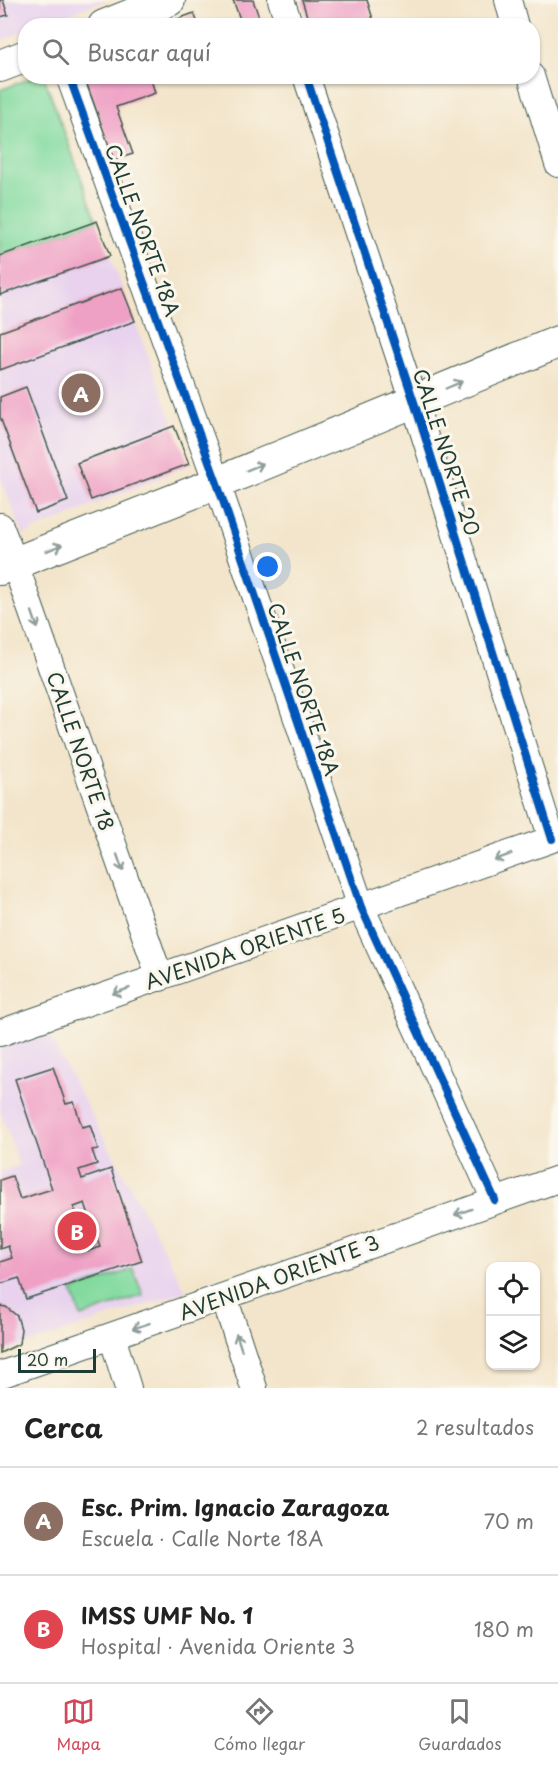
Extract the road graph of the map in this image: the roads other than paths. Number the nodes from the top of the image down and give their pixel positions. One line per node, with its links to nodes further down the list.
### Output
1 (169, 0): 4 (street)
2 (281, 0): 5 (street)
3 (507, 0): 6 (street)
4 (124, 18)
5 (287, 18)
6 (513, 18)
7 (18, 59): 8 (street)
8 (0, 66)
9 (72, 84): 15 (street, CALLE NORTE 18A)
10 (309, 84): 14 (street, CALLE NORTE 20)
11 (533, 84): 12 (street)
12 (558, 164)
13 (558, 342): 14 (street, one-way to 13)
14 (414, 402): 15 (street, one-way to 14); 18 (street, CALLE NORTE 20)
15 (217, 483): 17 (street, one-way to 15); 19 (street, CALLE NORTE 18A)
16 (0, 525): 17 (street, CALLE NORTE 18)
17 (8, 567): 20 (street, CALLE NORTE 18, one-way to 20)
18 (555, 838): 19 (street, AVENIDA ORIENTE 5, one-way to 19)
19 (362, 907): 20 (street, AVENIDA ORIENTE 5); 23 (street, CALLE NORTE 18A)
20 (160, 978): 21 (street, AVENIDA ORIENTE 5, one-way to 21)
21 (0, 1033)
22 (558, 1179): 23 (street, AVENIDA ORIENTE 3)
23 (495, 1200): 24 (street, AVENIDA ORIENTE 3, one-way to 24)
24 (224, 1297): 25 (street, AVENIDA ORIENTE 3, one-way to 25); 28 (street, one-way to 24)
25 (112, 1336): 26 (street, AVENIDA ORIENTE 3); 27 (street)
26 (0, 1375)
27 (128, 1388)
28 (254, 1388)

